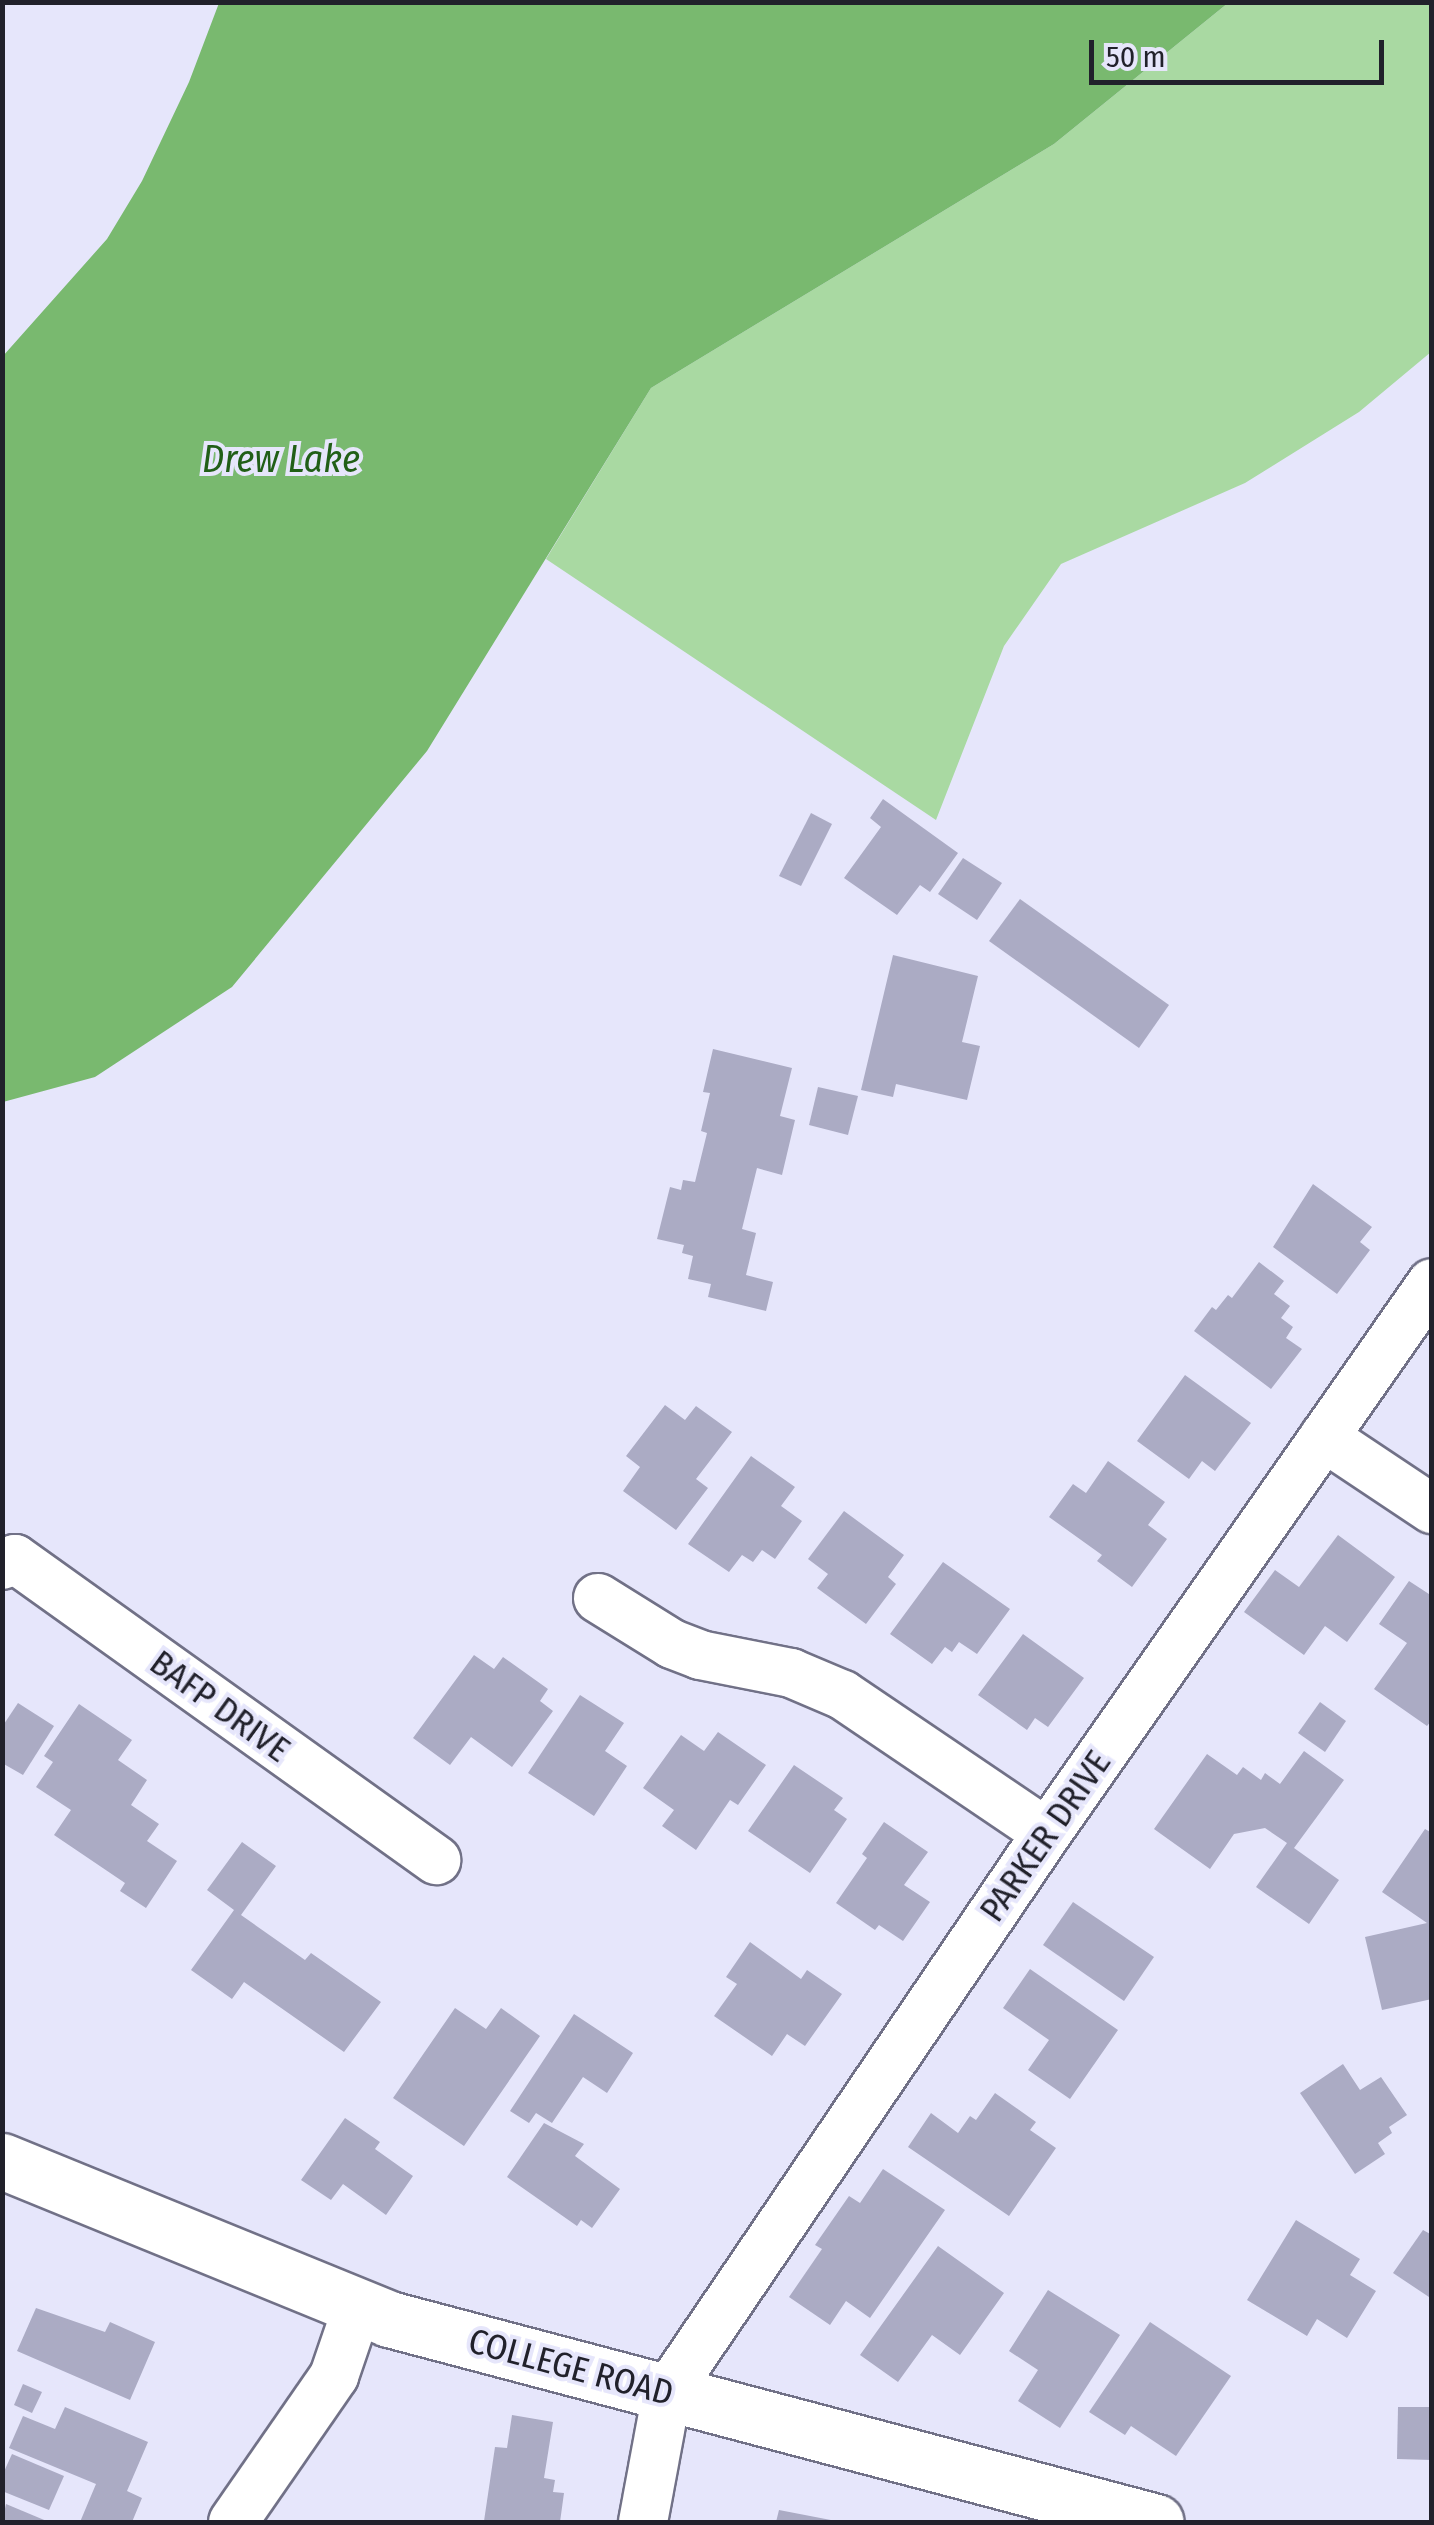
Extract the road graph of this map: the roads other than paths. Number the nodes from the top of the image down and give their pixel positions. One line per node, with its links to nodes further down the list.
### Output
1 (1432, 1284): 2 (street, PARKER DRIVE)
2 (1324, 1437): 3 (street); 6 (street, PARKER DRIVE)
3 (1432, 1509)
4 (2, 1564): 7 (street, BAFP DRIVE)
5 (598, 1598): 6 (street)
6 (1046, 1833): 10 (street, PARKER DRIVE)
7 (436, 1860)
8 (2, 2162): 9 (street, COLLEGE ROAD)
9 (357, 2308): 10 (street, COLLEGE ROAD); 12 (street)
10 (667, 2394): 11 (street, COLLEGE ROAD); 13 (street)
11 (1121, 2518)
12 (233, 2522)
13 (644, 2522)

